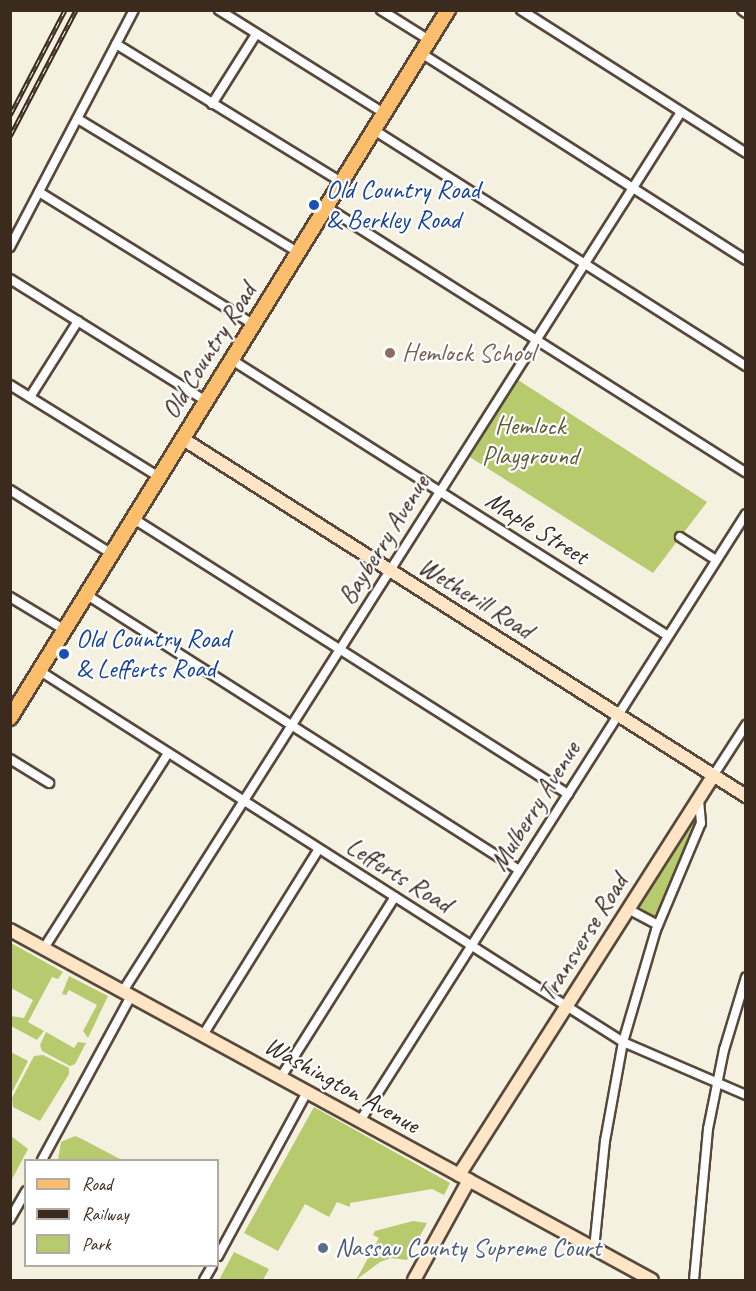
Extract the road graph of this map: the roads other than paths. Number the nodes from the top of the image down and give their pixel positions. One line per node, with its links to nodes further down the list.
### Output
1 (134, 10): 8 (street)
2 (219, 10): 6 (street)
3 (381, 10): 7 (street)
4 (448, 10): 7 (main road, Old Country Road)
5 (521, 10): 11 (street)
6 (256, 34): 10 (street); 12 (street)
7 (429, 40): 9 (main road, Old Country Road)
8 (116, 44): 10 (street); 13 (street)
9 (421, 53): 12 (main road, Old Country Road); 17 (street)
10 (212, 104): 16 (street)
11 (681, 112): 15 (street); 17 (street, Bayberry Avenue)
12 (384, 113): 14 (main road, Old Country Road)
13 (78, 118): 18 (street); 21 (street)
14 (374, 130): 16 (main road, Old Country Road); 23 (street)
15 (746, 153)
16 (341, 182): 19 (main road, Old Country Road)
17 (633, 188): 22 (street); 23 (street, Bayberry Avenue)
18 (39, 192): 20 (street); 26 (street)
19 (326, 207): 21 (main road, Old Country Road); 27 (street)
20 (10, 247)
21 (298, 252): 26 (main road, Old Country Road)
22 (746, 260)
23 (585, 264): 27 (street, Bayberry Avenue); 29 (street)
24 (10, 279): 25 (street)
25 (78, 321): 31 (street); 32 (street)
26 (253, 324): 28 (main road, Old Country Road)
27 (537, 340): 34 (street); 37 (street, Bayberry Avenue)
28 (232, 360): 32 (main road, Old Country Road); 37 (street, Maple Street)
29 (746, 366)
30 (10, 385): 31 (street)
31 (30, 397): 35 (street)
32 (206, 401): 33 (main road, Old Country Road)
33 (183, 439): 35 (main road, Old Country Road); 43 (street, Wetherill Road)
34 (746, 473)
35 (159, 477): 39 (main road, Old Country Road)
36 (10, 490): 41 (street)
37 (440, 492): 43 (street, Bayberry Avenue); 47 (street, Maple Street)
38 (746, 514): 42 (street, Mulberry Avenue)
39 (134, 519): 41 (main road, Old Country Road); 48 (street)
40 (680, 537): 42 (street)
41 (112, 554): 44 (main road, Old Country Road)
42 (716, 560): 47 (street, Mulberry Avenue)
43 (390, 571): 48 (street, Bayberry Avenue); 51 (street, Wetherill Road)
44 (87, 595): 46 (main road, Old Country Road); 52 (street)
45 (10, 597): 46 (street)
46 (65, 630): 49 (main road, Old Country Road)
47 (668, 636): 51 (street, Mulberry Avenue)
48 (340, 649): 52 (street, Bayberry Avenue); 58 (street)
49 (40, 671): 50 (main road, Old Country Road); 54 (street, Lefferts Road)
50 (13, 708)
51 (618, 715): 56 (street, Wetherill Road); 58 (street, Mulberry Avenue)
52 (292, 725): 61 (street, Bayberry Avenue); 63 (street)
53 (746, 725): 56 (street, Transverse Road)
54 (168, 753): 61 (street, Lefferts Road); 69 (street)
55 (10, 759): 57 (street)
56 (713, 776): 59 (street, Wetherill Road); 60 (street, Transverse Road)
57 (49, 783)
58 (568, 794): 63 (street, Mulberry Avenue)
59 (746, 796)
60 (699, 798): 65 (street, Transverse Road); 66 (street)
61 (244, 801): 62 (street, Lefferts Road); 71 (street, Bayberry Avenue)
62 (319, 849): 64 (street, Lefferts Road); 73 (street)
63 (519, 870): 68 (street, Mulberry Avenue)
64 (395, 897): 68 (street, Lefferts Road); 75 (street)
65 (628, 909): 66 (street); 72 (street, Transverse Road)
66 (657, 925): 74 (street)
67 (10, 930): 69 (street, Washington Avenue)
68 (471, 946): 72 (street, Lefferts Road); 79 (street, Mulberry Avenue)
69 (44, 948): 71 (street, Washington Avenue)
70 (746, 977): 76 (street)
71 (127, 993): 73 (street, Washington Avenue); 80 (street, Bayberry Avenue)
72 (567, 1006): 74 (street, Lefferts Road); 81 (street, Transverse Road)
73 (203, 1035): 75 (street, Washington Avenue)
74 (623, 1042): 76 (street, Lefferts Road); 84 (street)
75 (281, 1077): 77 (street, Washington Avenue)
76 (717, 1084): 78 (street, Lefferts Road); 90 (street)
77 (307, 1092): 79 (street, Washington Avenue); 85 (street)
78 (746, 1095)
79 (360, 1121): 81 (street, Washington Avenue)
80 (43, 1159)
81 (464, 1178): 84 (street, Washington Avenue); 88 (street, Transverse Road)
82 (24, 1194): 83 (street)
83 (10, 1219)
84 (594, 1249): 89 (street, Washington Avenue)
85 (219, 1254)
86 (211, 1267): 87 (street)
87 (204, 1281)
88 (414, 1281)
89 (652, 1281)
90 (694, 1281)

